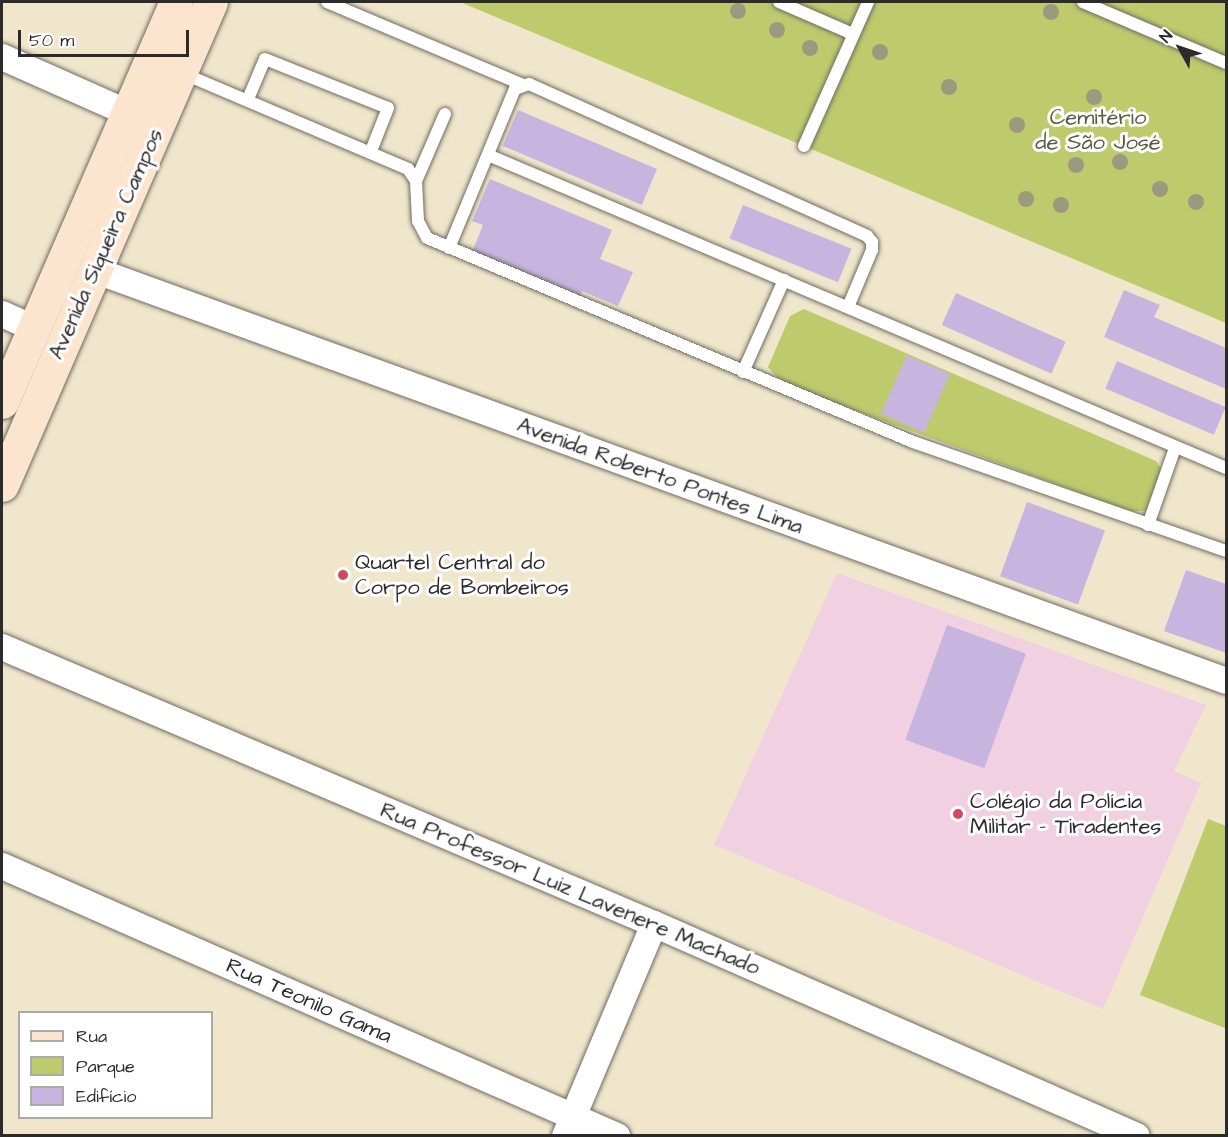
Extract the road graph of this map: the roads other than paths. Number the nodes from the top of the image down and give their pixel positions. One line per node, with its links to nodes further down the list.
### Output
1 (176, 2): 13 (main road, Avenida Siqueira Campos)
2 (211, 2): 10 (main road, Avenida Siqueira Campos)
3 (327, 2): 11 (lane)
4 (779, 2): 7 (lane)
5 (868, 2): 7 (lane)
6 (1083, 2): 9 (lane)
7 (853, 34): 16 (lane)
8 (2, 57): 13 (street)
9 (1227, 63)
10 (181, 72): 12 (lane); 15 (main road, Avenida Siqueira Campos)
11 (521, 84): 18 (lane); 23 (lane)
12 (248, 99): 17 (lane); 17 (lane)
13 (128, 113): 15 (street); 25 (main road, Avenida Siqueira Campos)
14 (446, 114): 19 (lane)
15 (159, 126): 21 (main road, Avenida Siqueira Campos)
16 (804, 146)
17 (371, 151): 19 (lane)
18 (488, 155): 20 (lane); 22 (lane)
19 (416, 181): 20 (lane)
20 (449, 248): 26 (lane)
21 (94, 270): 27 (main road, Avenida Siqueira Campos); 34 (street, Avenida Roberto Pontes Lima)
22 (784, 280): 23 (lane); 26 (lane)
23 (848, 307): 28 (lane)
24 (2, 314): 25 (street)
25 (33, 328): 27 (main road, Avenida Siqueira Campos)
26 (743, 372): 31 (lane)
27 (19, 392): 30 (main road, Avenida Siqueira Campos)
28 (1175, 448): 29 (lane); 31 (lane)
29 (1227, 468)
30 (2, 485)
31 (1148, 525): 32 (lane)
32 (1227, 551)
33 (2, 647): 36 (street, Rua Professor Luiz Lavenere Machado)
34 (1227, 681)
35 (2, 866): 37 (street, Rua Teonilo Gama)
36 (654, 924): 37 (street); 39 (street, Rua Professor Luiz Lavenere Machado)
37 (569, 1126): 38 (street, Rua Teonilo Gama)
38 (617, 1136)
39 (1137, 1136)

